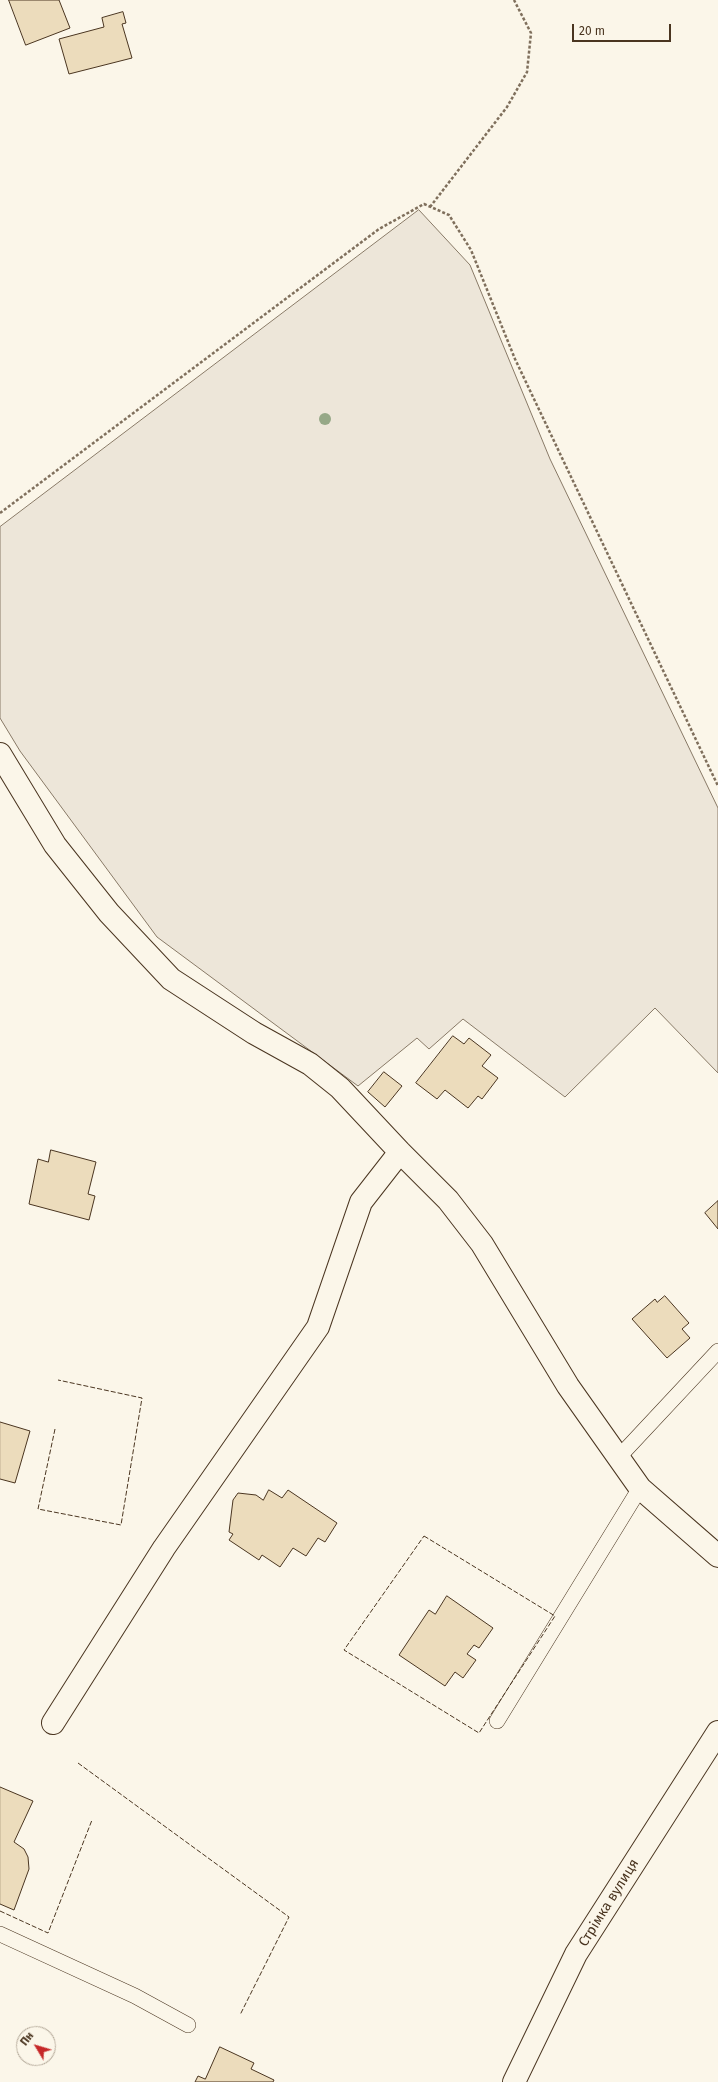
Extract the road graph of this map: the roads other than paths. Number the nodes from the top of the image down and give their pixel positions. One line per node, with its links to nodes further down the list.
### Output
1 (0, 754): 2 (street)
2 (400, 1152): 4 (street); 8 (street)
3 (718, 1351): 4 (lane)
4 (618, 1458): 5 (street)
5 (640, 1488): 6 (street); 7 (lane)
6 (718, 1556)
7 (497, 1721)
8 (53, 1723)
9 (718, 1732): 12 (street, Стрімка вулиця)
10 (0, 1934): 11 (lane)
11 (188, 2025)
12 (514, 2082)

